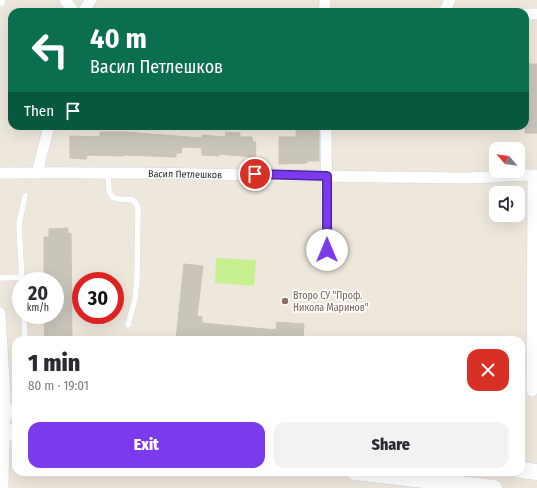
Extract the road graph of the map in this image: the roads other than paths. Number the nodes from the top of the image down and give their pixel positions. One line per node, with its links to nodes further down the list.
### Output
1 (48, 130): 4 (street)
2 (326, 130): 7 (street)
3 (0, 173): 4 (street, Васил Петлешков)
4 (37, 173): 5 (street, Васил Петлешков)
5 (108, 173): 7 (street, Васил Петлешков); 15 (lane)
6 (535, 175): 7 (street, Васил Петлешков); 17 (street)
7 (327, 176): 9 (street)
8 (25, 196): 10 (lane)
9 (327, 250)
10 (22, 272)
11 (0, 278): 12 (lane)
12 (12, 279)
13 (0, 312): 18 (street)
14 (25, 324): 16 (lane)
15 (128, 325)
16 (26, 336)
17 (532, 391)
18 (7, 411): 19 (street)
19 (7, 432): 23 (street)
20 (525, 470): 21 (street)
21 (537, 472)
22 (390, 476): 24 (street)
23 (3, 488)
24 (494, 488)

